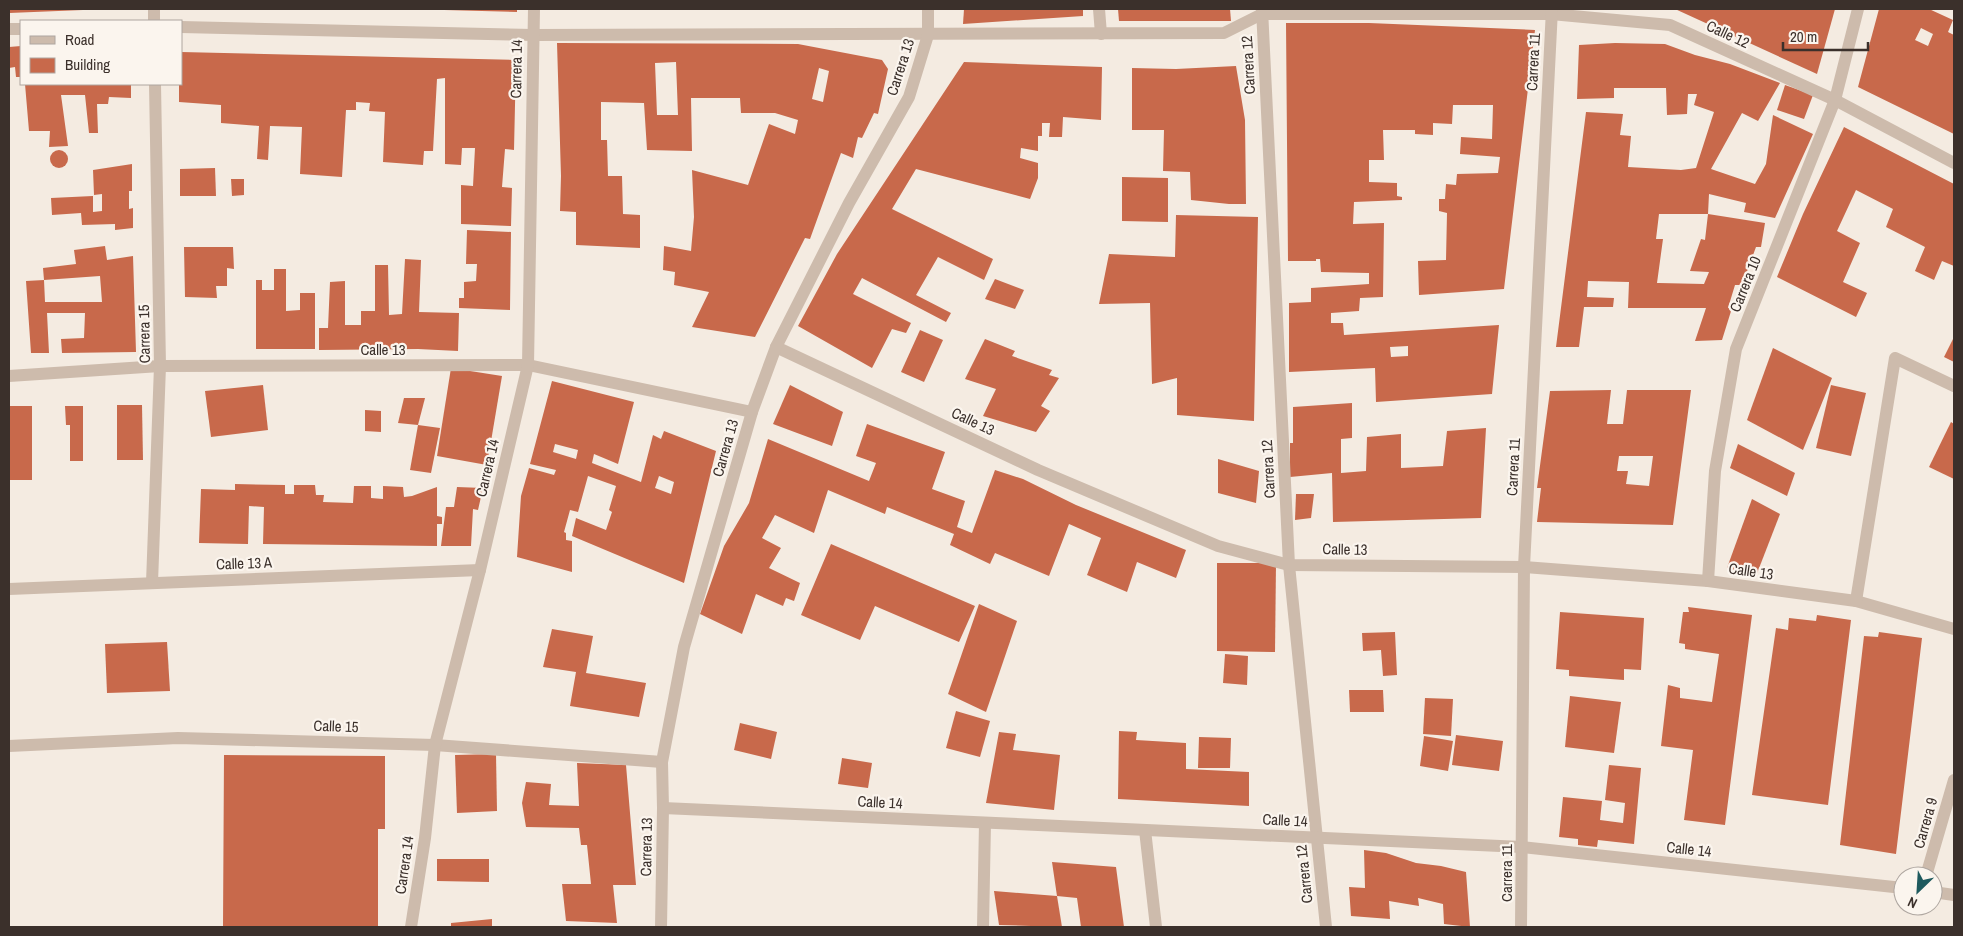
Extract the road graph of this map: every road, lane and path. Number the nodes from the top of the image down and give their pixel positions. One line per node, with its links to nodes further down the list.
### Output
1 (534, 9): 9 (street, Carrera 14)
2 (928, 9): 10 (street, Carrera 13)
3 (1099, 9): 8 (street)
4 (1858, 9): 12 (street, Carrera 10)
5 (1262, 11): 6 (street, Calle 12); 8 (street, Calle 12); 20 (street, Carrera 12)
6 (1551, 11): 12 (street, Calle 12); 21 (street, Carrera 11)
7 (182, 27): 9 (street, Calle 12)
8 (1101, 34): 10 (street, Calle 12)
9 (533, 35): 10 (street, Calle 12); 15 (street, Carrera 14)
10 (928, 35): 14 (street, Carrera 13)
11 (155, 85): 16 (street, Carrera 15)
12 (1835, 100): 13 (street, Calle 12); 23 (street, Carrera 10)
13 (1954, 164)
14 (776, 347): 19 (street, Carrera 13); 20 (street, Calle 13)
15 (528, 365): 16 (street, Calle 13); 19 (street, Calle 13); 22 (street, Carrera 14)
16 (160, 366): 17 (street, Calle 13); 24 (street, Carrera 15)
17 (9, 376)
18 (1954, 386): 26 (street)
19 (752, 412): 30 (street, Carrera 13)
20 (1290, 565): 21 (street, Calle 13); 35 (street, Carrera 12)
21 (1524, 568): 23 (street, Calle 13); 36 (street, Carrera 11)
22 (480, 570): 24 (street, Calle 13 A); 28 (street, Carrera 14)
23 (1708, 581): 26 (street, Calle 13)
24 (152, 583): 25 (street, Calle 13 A)
25 (9, 589)
26 (1856, 601): 27 (street, Calle 13)
27 (1954, 629)
28 (435, 744): 29 (street, Calle 15); 30 (street, Calle 15); 39 (street, Carrera 14)
29 (9, 746)
30 (662, 762): 32 (street, Carrera 13)
31 (1954, 780): 37 (street, Carrera 9)
32 (663, 808): 33 (street, Calle 14); 40 (street, Carrera 13)
33 (985, 823): 34 (street, Calle 14); 41 (street)
34 (1145, 830): 35 (street, Calle 14); 42 (street)
35 (1316, 838): 36 (street, Calle 14); 43 (street, Carrera 12)
36 (1522, 847): 38 (street, Calle 14); 44 (street, Carrera 11)
37 (1929, 866)
38 (1893, 887)
39 (411, 927)
40 (661, 927)
41 (983, 927)
42 (1156, 927)
43 (1326, 927)
44 (1522, 927)

